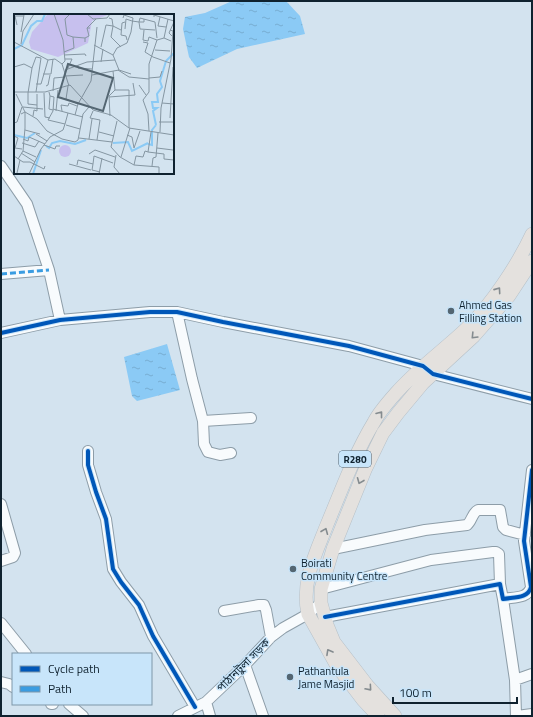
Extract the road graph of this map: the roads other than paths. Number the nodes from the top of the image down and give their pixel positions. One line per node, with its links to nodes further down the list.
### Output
1 (1, 166): 4 (street)
2 (532, 234): 9 (main road, R280, one-way to 2)
3 (532, 261): 10 (main road, R280, one-way to 10)
4 (49, 270): 5 (street); 7 (street)
5 (1, 274)
6 (177, 312): 7 (street); 9 (street); 13 (street)
7 (60, 320): 8 (street)
8 (1, 333)
9 (423, 366): 10 (street); 26 (main road, R280, one-way to 9)
10 (433, 374): 11 (street); 19 (main road, R280, one-way to 19)
11 (532, 399)
12 (251, 418): 13 (street)
13 (203, 421): 15 (street)
14 (88, 451): 38 (street)
15 (231, 453)
16 (532, 470): 18 (street)
17 (1, 504): 20 (street)
18 (525, 535): 19 (street); 23 (street)
19 (332, 549): 22 (main road, R280)
20 (1, 561)
21 (500, 584): 22 (street); 23 (street); 27 (street)
22 (322, 589): 24 (main road, R280)
23 (503, 599): 33 (street)
24 (321, 603): 26 (street, পাঠানটুলা সড়ক); 27 (main road, R280)
25 (224, 611): 29 (street)
26 (308, 614): 29 (street, পাঠানটুলা সড়ক); 44 (main road, R280, one-way to 26)
27 (325, 617): 45 (main road, R280, one-way to 45)
28 (1, 623): 30 (street)
29 (271, 637): 31 (street, পাঠানটুলা সড়ক)
30 (25, 653)
31 (245, 665): 36 (street, পাঠানটুলা সড়ক); 43 (street)
32 (532, 674): 33 (street)
33 (515, 680): 46 (street)
34 (1, 682): 35 (street)
35 (12, 686)
36 (206, 702): 38 (street, পাঠানটুলা সড়ক); 42 (street)
37 (70, 705): 40 (street)
38 (195, 707): 41 (street, পাঠানটুলা সড়ক)
39 (532, 714): 46 (street)
40 (83, 716)
41 (178, 716)
42 (210, 716)
43 (263, 716)
44 (378, 716)
45 (395, 716)
46 (516, 716)

